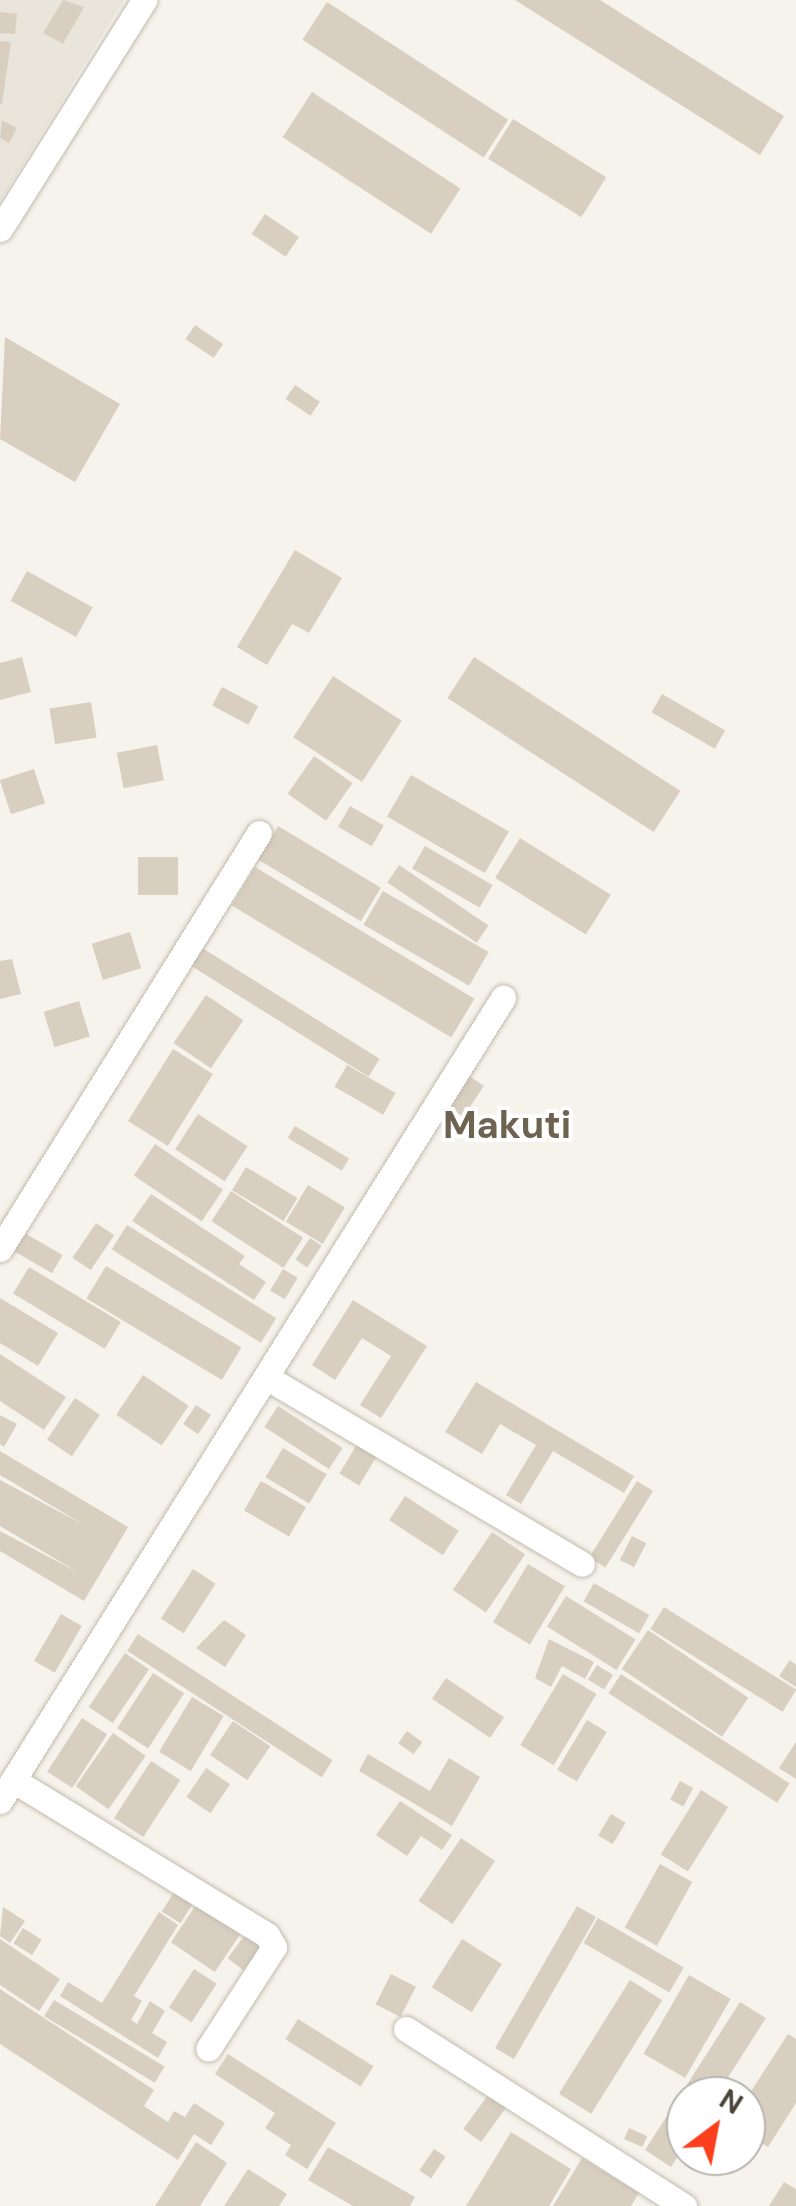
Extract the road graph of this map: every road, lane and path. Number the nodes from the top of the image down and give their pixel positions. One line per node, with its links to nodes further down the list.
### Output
1 (144, 0): 2 (street)
2 (0, 229)
3 (259, 833): 5 (street)
4 (503, 998): 6 (street)
5 (0, 1249)
6 (266, 1377): 7 (street); 8 (street)
7 (582, 1564)
8 (7, 1791): 10 (street)
9 (406, 2030): 11 (street)
10 (208, 2049)
11 (684, 2206)

